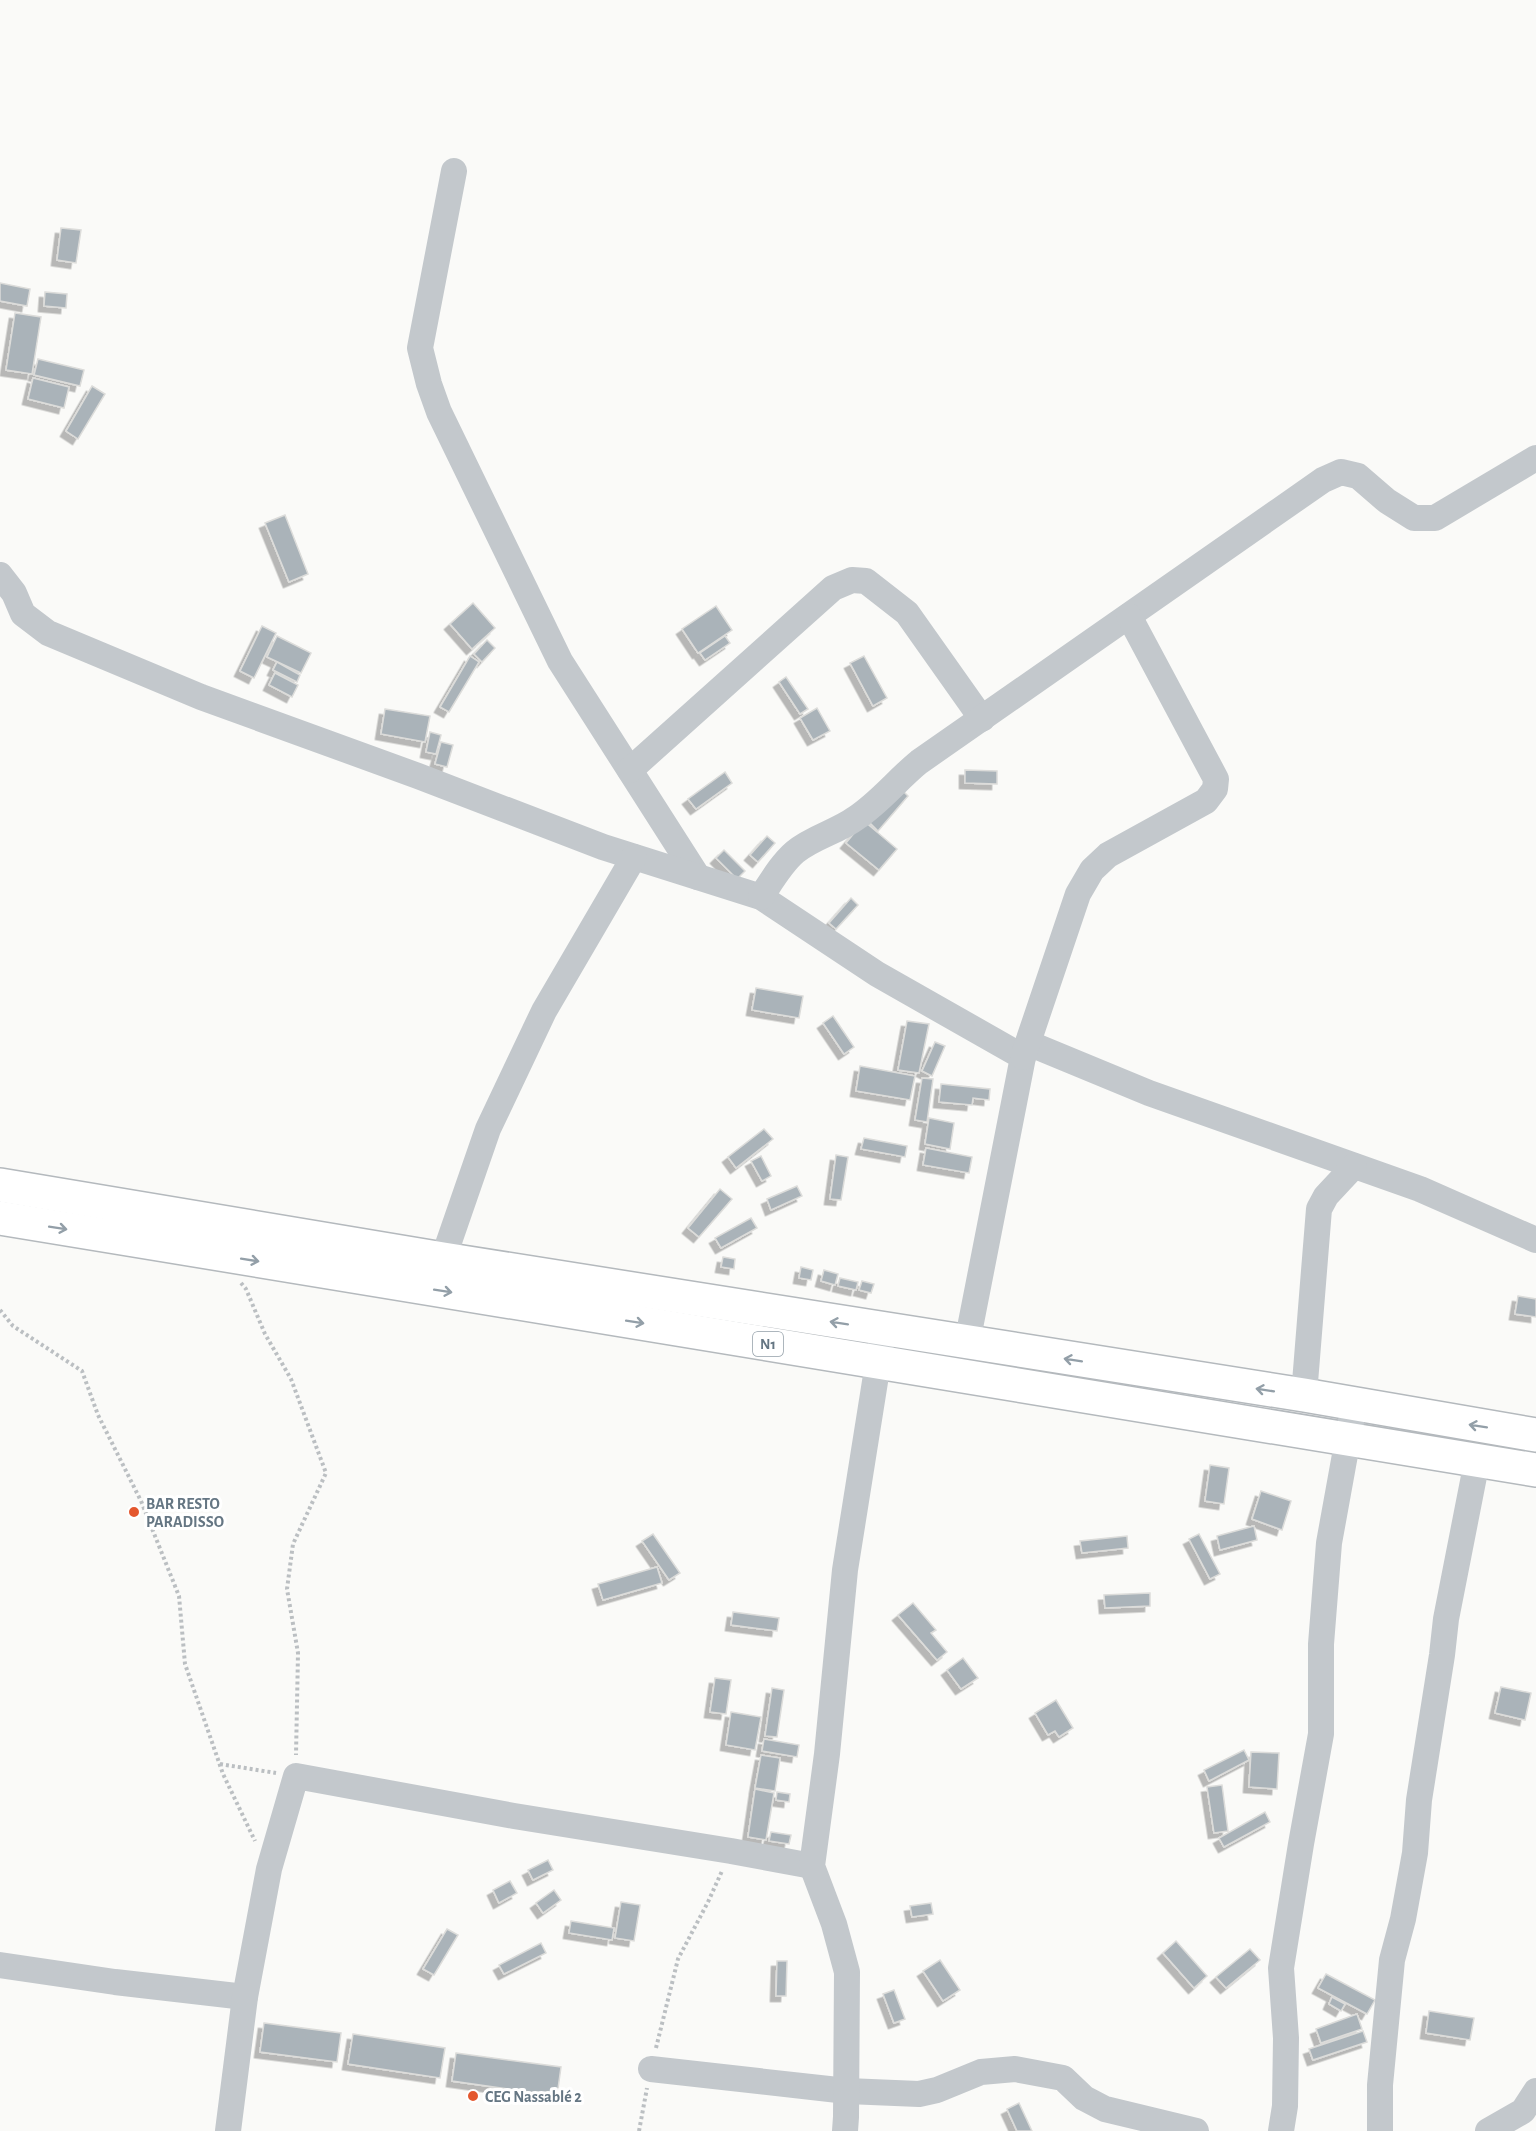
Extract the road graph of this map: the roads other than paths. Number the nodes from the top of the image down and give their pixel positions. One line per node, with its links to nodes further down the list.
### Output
1 (454, 171): 6 (street)
2 (1536, 458): 4 (street)
3 (0, 575): 7 (street)
4 (1129, 616): 5 (street); 10 (street)
5 (982, 719): 6 (street); 9 (street)
6 (630, 770): 8 (street)
7 (634, 857): 8 (street); 15 (street)
8 (698, 877): 9 (street)
9 (761, 897): 10 (street)
10 (1025, 1050): 11 (street); 16 (street)
11 (1354, 1166): 14 (street); 18 (street)
12 (0, 1185): 15 (highway, N1)
13 (0, 1218): 17 (highway, N1, one-way to 17)
14 (1536, 1240)
15 (443, 1259): 17 (highway, N1, one-way to 15)
16 (967, 1343): 17 (highway, N1); 18 (highway, N1, one-way to 16)
17 (881, 1346): 21 (highway, N1); 24 (street)
18 (1304, 1395): 19 (highway, N1)
19 (1354, 1405): 20 (highway, N1, one-way to 19); 21 (street)
20 (1536, 1435)
21 (1348, 1440): 22 (highway, N1); 33 (street)
22 (1477, 1461): 23 (highway, N1); 34 (street)
23 (1536, 1470)
24 (812, 1866): 26 (street); 28 (street)
25 (0, 1965): 26 (street)
26 (245, 1997): 30 (street)
27 (651, 2069): 28 (street)
28 (847, 2091): 31 (street); 32 (street)
29 (1536, 2091): 35 (street)
30 (228, 2131)
31 (845, 2131)
32 (1196, 2131)
33 (1281, 2131)
34 (1380, 2131)
35 (1488, 2131)

